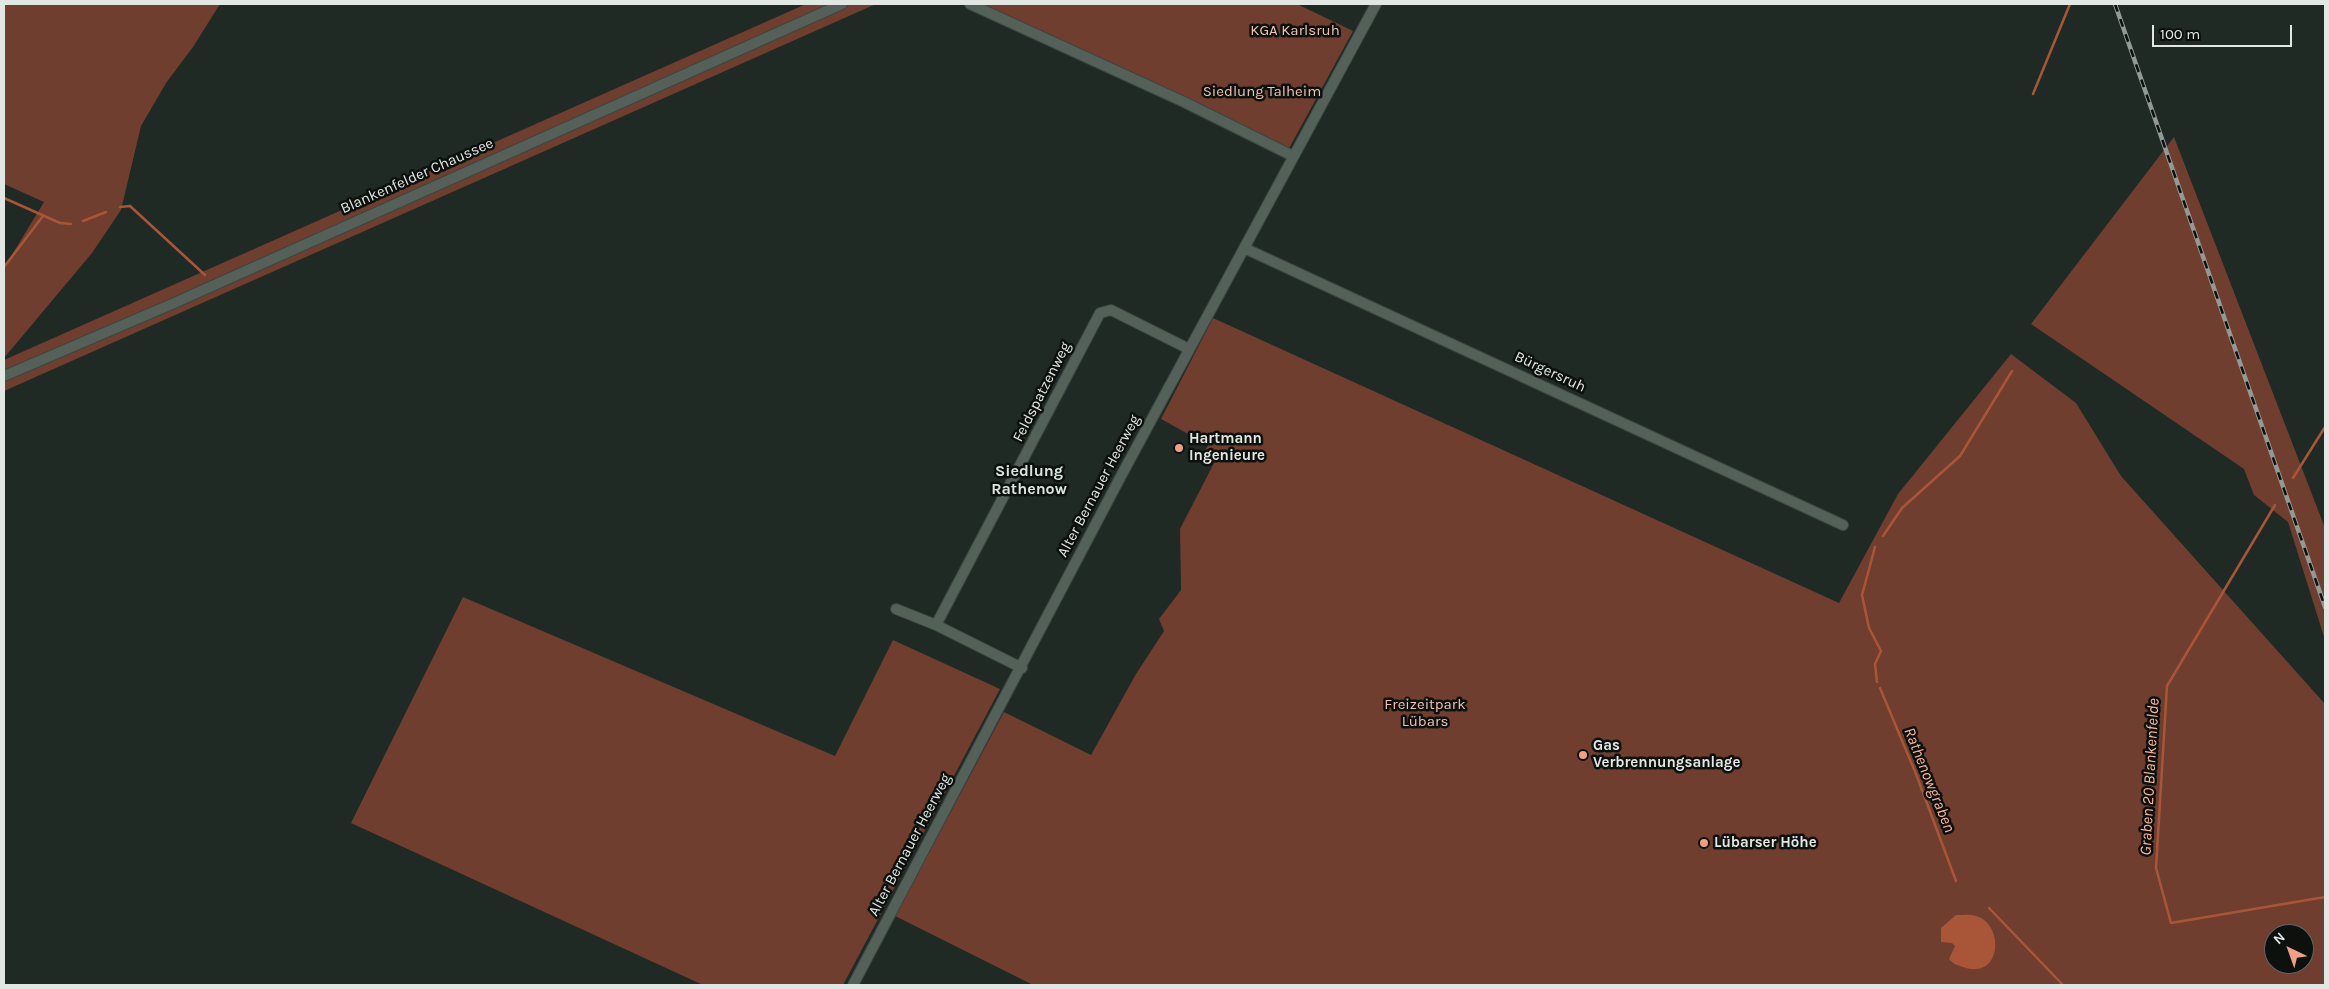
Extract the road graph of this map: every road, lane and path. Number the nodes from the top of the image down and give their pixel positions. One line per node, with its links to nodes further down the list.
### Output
1 (842, 4): 7 (street, Blankenfelder Chaussee)
2 (970, 4): 4 (street)
3 (1376, 4): 4 (street, Alter Bernauer Heerweg)
4 (1293, 156): 5 (street, Alter Bernauer Heerweg)
5 (1244, 248): 6 (street, Alter Bernauer Heerweg); 8 (street, Bürgersruh)
6 (1189, 350): 10 (street, Feldspatzenweg); 11 (street, Alter Bernauer Heerweg)
7 (4, 376)
8 (1843, 525)
9 (896, 609): 10 (street)
10 (936, 625): 11 (street)
11 (1022, 668): 12 (street, Alter Bernauer Heerweg)
12 (853, 985)

